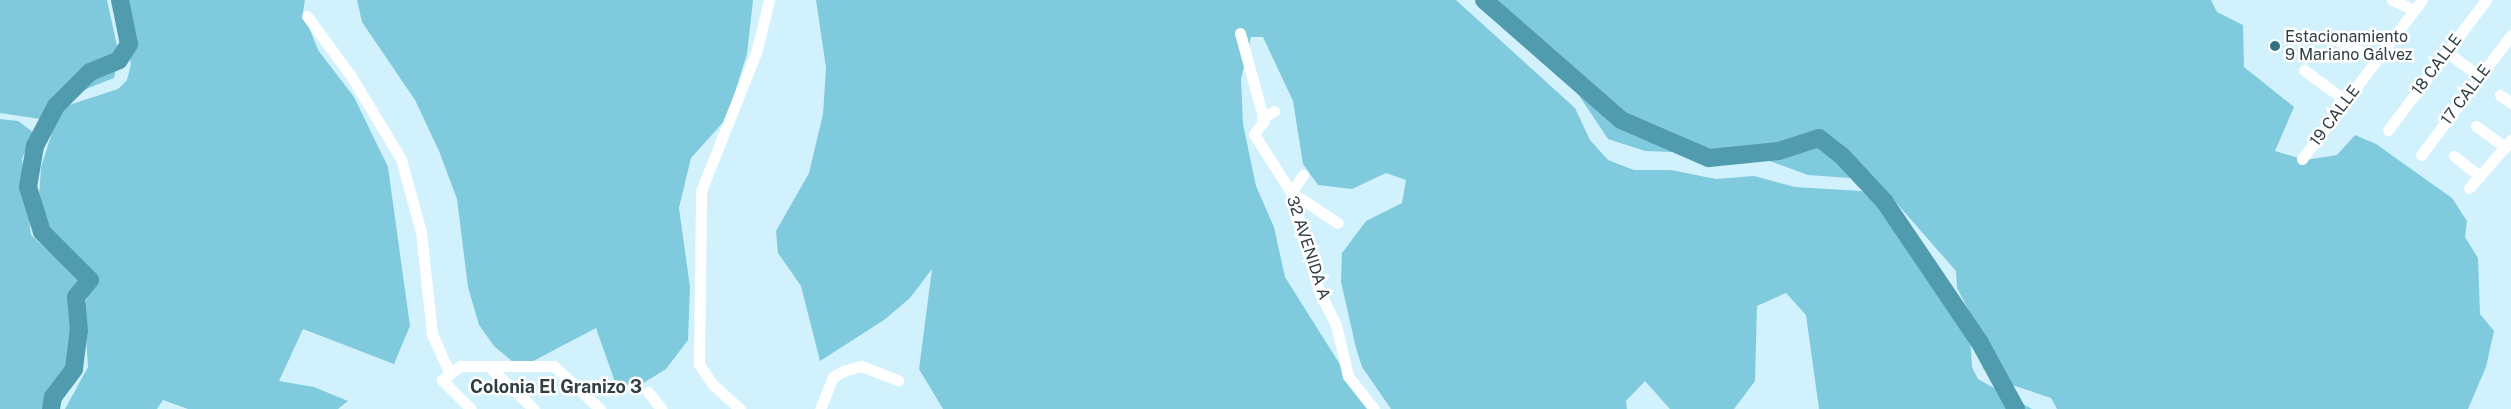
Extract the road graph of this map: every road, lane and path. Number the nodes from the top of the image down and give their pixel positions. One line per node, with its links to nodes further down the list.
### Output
1 (769, 0): 38 (street)
2 (2392, 0): 5 (street)
3 (2422, 0): 5 (street, 19 CALLE)
4 (2486, 0): 10 (street, 18 CALLE)
5 (2414, 10): 11 (street, 19 CALLE)
6 (307, 16): 31 (street)
7 (1240, 33): 18 (street, 32 AVENIDA A)
8 (2511, 35): 13 (street, 17 CALLE)
9 (2329, 37): 11 (street)
10 (2446, 52): 13 (street); 20 (street, 18 CALLE)
11 (2378, 58): 15 (street, 19 CALLE)
12 (2304, 70): 15 (street)
13 (2480, 77): 22 (street, 17 CALLE)
14 (2500, 94): 16 (street)
15 (2346, 101): 24 (street, 19 CALLE)
16 (2511, 103)
17 (1274, 111): 18 (street)
18 (1262, 118): 28 (street, 32 AVENIDA A)
19 (2476, 126): 21 (street)
20 (2388, 130)
21 (2508, 144): 26 (street)
22 (2421, 155)
23 (2454, 156): 26 (street)
24 (2302, 159)
25 (1303, 175): 28 (street)
26 (2480, 176): 27 (street)
27 (2469, 188)
28 (1291, 192): 29 (street); 40 (street, 32 AVENIDA A)
29 (1338, 223)
30 (488, 366): 31 (street); 35 (street); 36 (street)
31 (449, 372): 34 (street)
32 (898, 380): 39 (street)
33 (648, 392): 37 (street)
34 (471, 409)
35 (534, 409)
36 (600, 409)
37 (662, 409)
38 (740, 409)
39 (820, 409)
40 (1374, 409)

